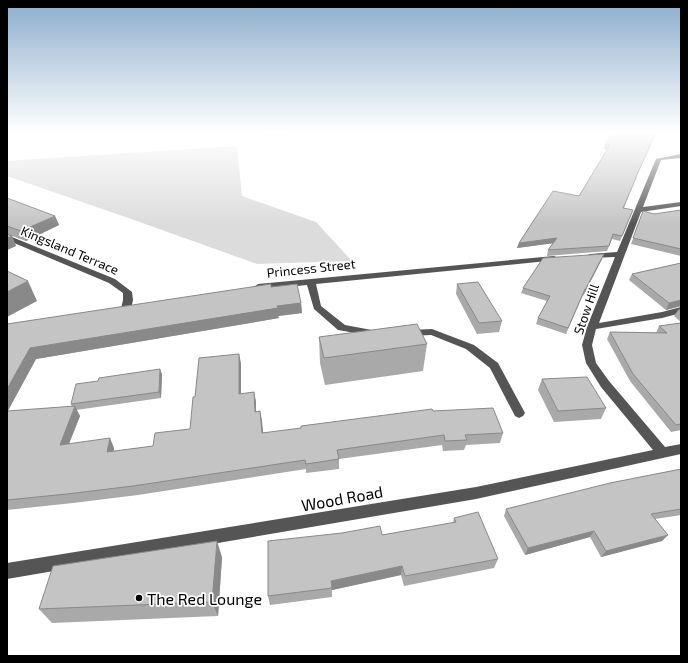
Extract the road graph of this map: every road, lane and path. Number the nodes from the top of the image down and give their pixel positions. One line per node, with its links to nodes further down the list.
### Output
1 (657, 164): 3 (street, Stow Hill)
2 (681, 204): 3 (street)
3 (638, 210): 5 (street, Stow Hill)
4 (7, 237): 10 (street, Kingsland Terrace)
5 (620, 254): 6 (street); 12 (street, Stow Hill)
6 (581, 256)
7 (566, 257): 8 (street, Princess Street)
8 (311, 282): 9 (street, Princess Street); 14 (street)
9 (252, 288)
10 (126, 309)
11 (681, 310): 12 (street)
12 (592, 327): 17 (street, Stow Hill)
13 (400, 333): 15 (street)
14 (385, 334)
15 (519, 413)
16 (681, 449): 17 (street, Wood Road)
17 (662, 452): 18 (street, Wood Road)
18 (7, 571)

